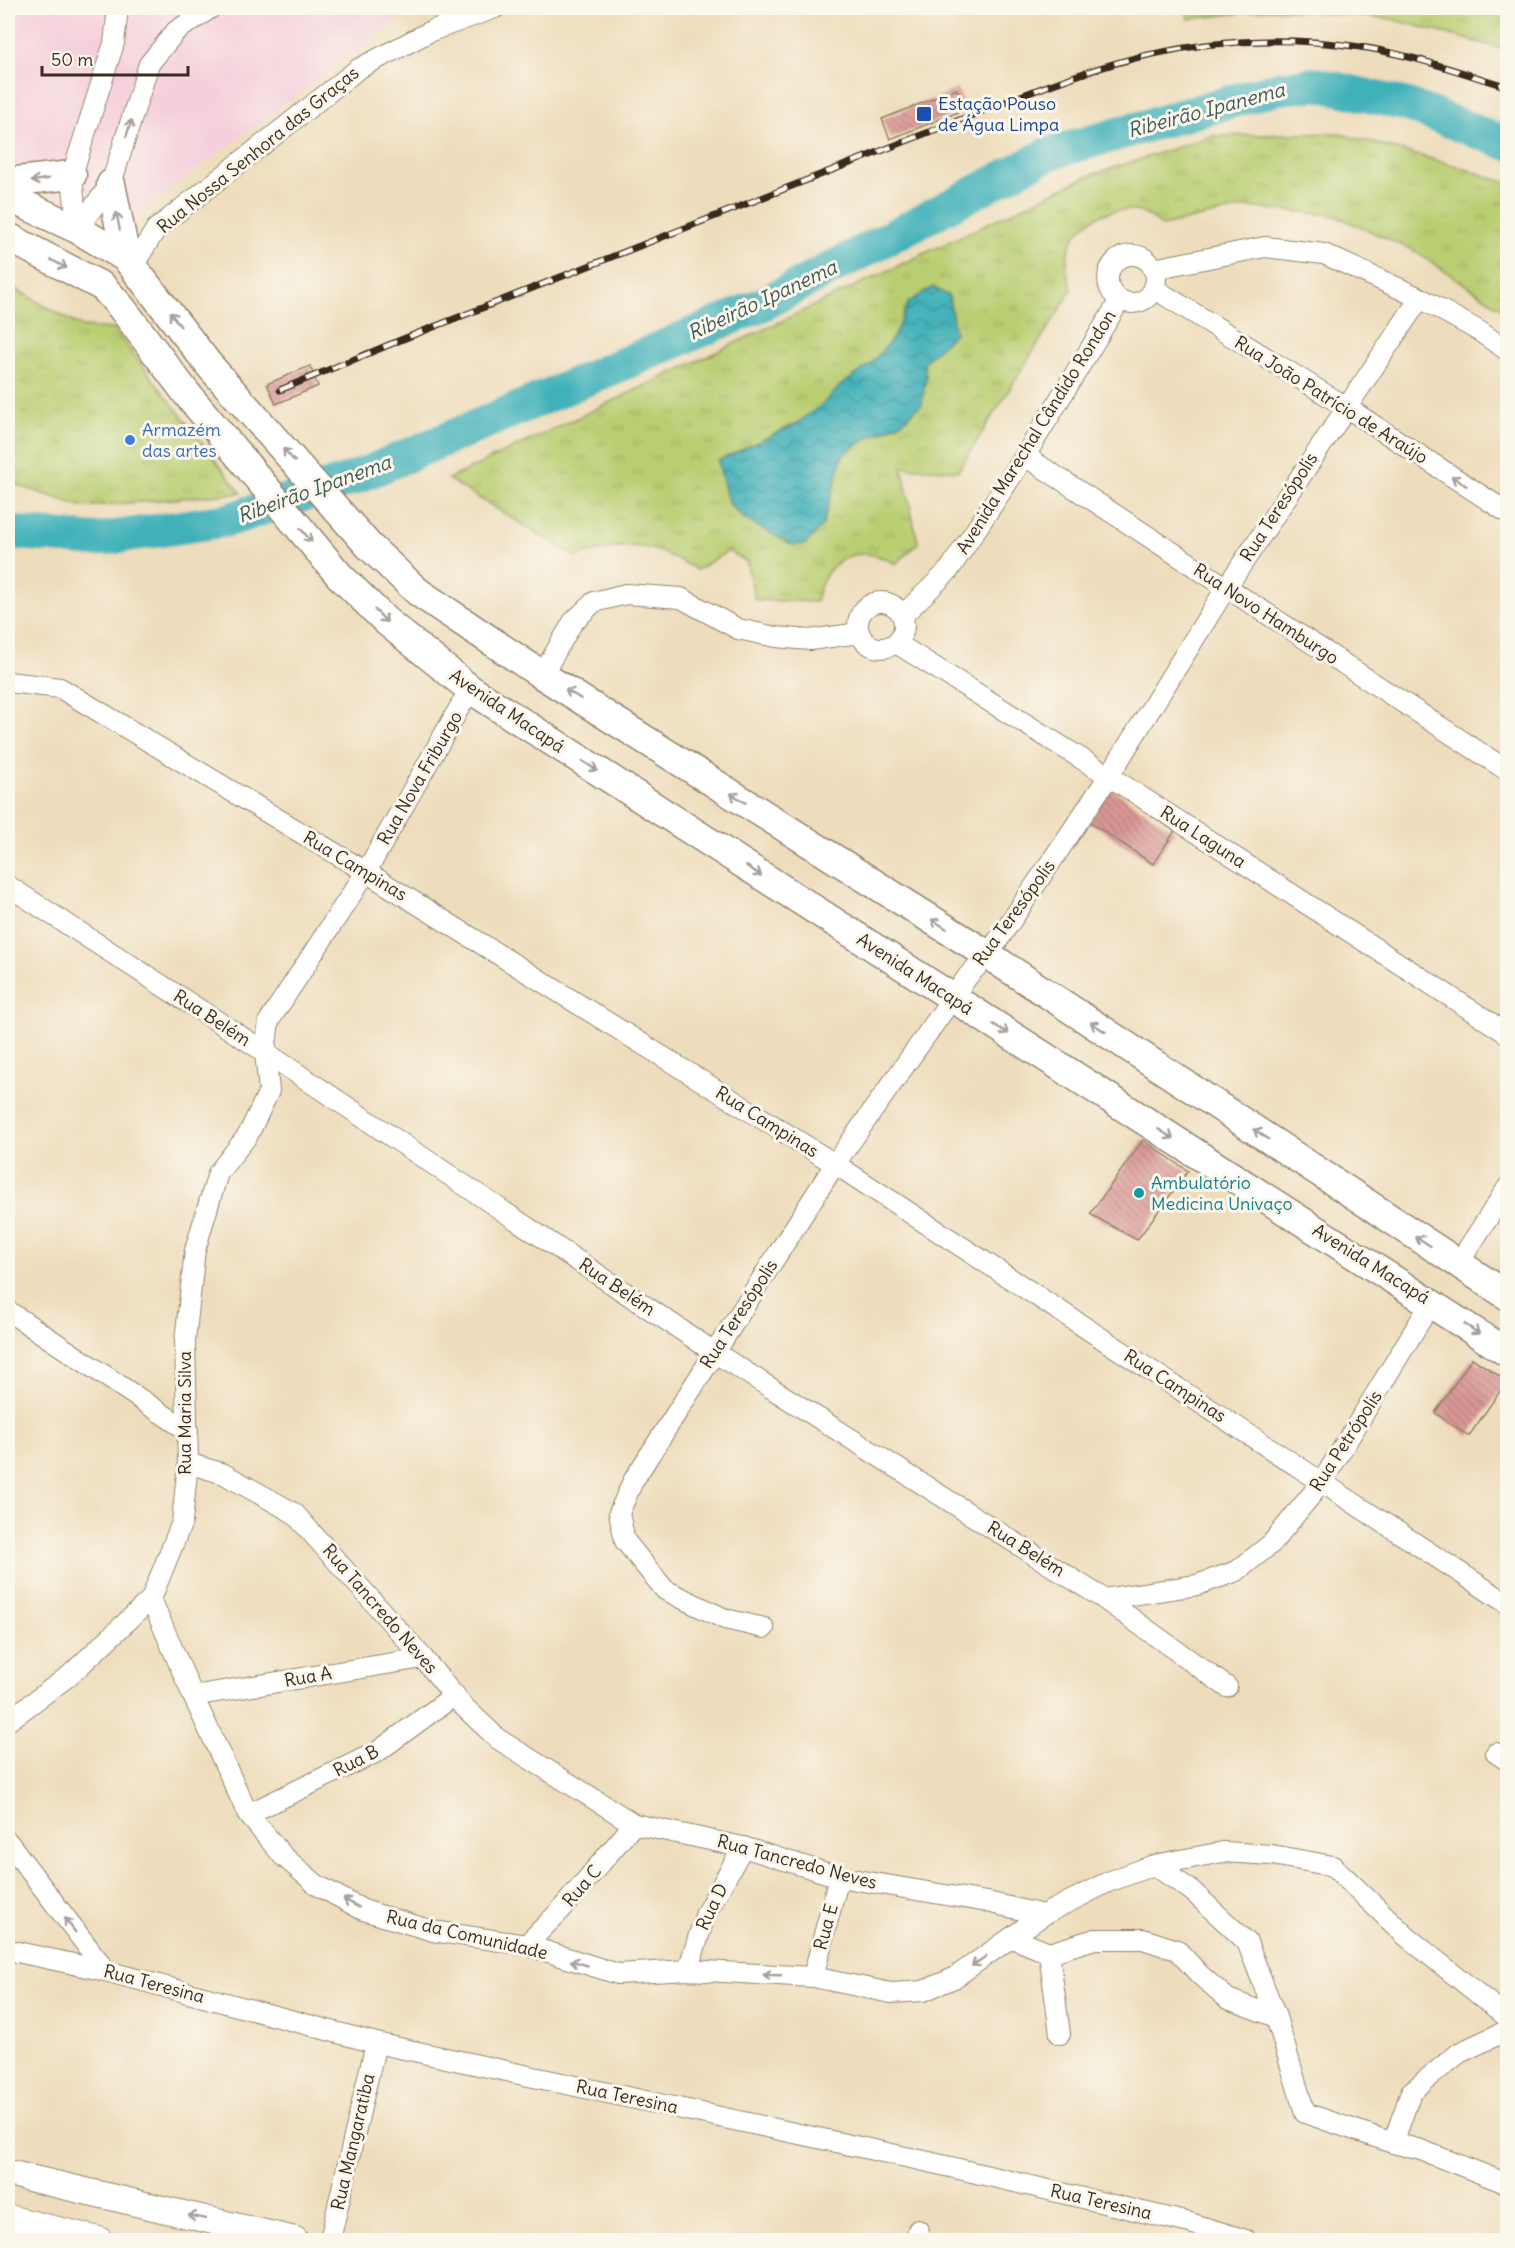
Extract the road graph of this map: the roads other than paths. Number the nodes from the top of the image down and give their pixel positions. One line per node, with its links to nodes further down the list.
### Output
1 (118, 8): 4 (street)
2 (211, 8): 6 (street, one-way to 2)
3 (495, 8): 10 (street, Rua Nossa Senhora das Graças)
4 (72, 175): 5 (main road, one-way to 5); 8 (street)
5 (8, 183)
6 (111, 184): 8 (street); 10 (main road, one-way to 6)
7 (8, 197): 8 (main road)
8 (77, 229): 9 (main road); 10 (main road); 12 (main road)
9 (8, 237): 12 (main road, one-way to 12)
10 (130, 262): 23 (main road, one-way to 10)
11 (1153, 279): 13 (street); 14 (street); 14 (street); 16 (street, Rua João Patrício de Araújo)
12 (103, 287): 25 (main road, Avenida Macapá, one-way to 25)
13 (1420, 298): 15 (street); 16 (street, Rua Teresópolis)
14 (1120, 300): 17 (street, Avenida Marechal Cândido Rondon)
15 (1508, 351)
16 (1346, 406): 18 (street, Rua João Patrício de Araújo, one-way to 16); 19 (street, Rua Teresópolis)
17 (1025, 456): 19 (street, Rua Novo Hamburgo); 20 (street, Avenida Marechal Cândido Rondon)
18 (1508, 513)
19 (1226, 588): 26 (street, Rua Novo Hamburgo); 27 (street, Rua Teresópolis)
20 (903, 615): 21 (street); 22 (street)
21 (859, 633): 22 (street); 23 (street)
22 (896, 643): 27 (street, Rua Laguna)
23 (542, 675): 30 (main road, one-way to 23)
24 (8, 682): 28 (street, Rua Campinas)
25 (471, 689): 28 (street, Rua Nova Friburgo); 31 (main road, Avenida Macapá, one-way to 31)
26 (1508, 771)
27 (1109, 776): 30 (street, Rua Teresópolis); 32 (street, Rua Laguna)
28 (366, 872): 33 (street, Rua Nova Friburgo); 34 (street, Rua Campinas)
29 (8, 886): 33 (street, Rua Belém)
30 (988, 955): 31 (street, Rua Teresópolis); 36 (main road, one-way to 30)
31 (952, 998): 34 (street, Rua Teresópolis); 38 (main road, Avenida Macapá, one-way to 38)
32 (1508, 1034)
33 (265, 1052): 40 (street, Rua Belém); 42 (street, Rua Maria Silva)
34 (835, 1164): 40 (street, Rua Teresópolis); 44 (street, Rua Campinas)
35 (1508, 1187): 36 (street)
36 (1458, 1264): 37 (main road)
37 (1508, 1296)
38 (1431, 1303): 41 (main road, Avenida Macapá, one-way to 41); 44 (street, Rua Petrópolis)
39 (8, 1311): 42 (street)
40 (714, 1352): 46 (street, Rua Belém); 48 (street, Rua Teresópolis)
41 (1508, 1353)
42 (188, 1431): 43 (street, Rua Maria Silva)
43 (188, 1463): 45 (street, Rua Maria Silva); 49 (street, Rua Tancredo Neves)
44 (1322, 1482): 46 (street, Rua Petrópolis); 47 (street, Rua Campinas)
45 (151, 1599): 52 (street, Rua da Comunidade); 53 (street, Rua Maria Silva)
46 (1104, 1599): 50 (street, Rua Belém)
47 (1508, 1604)
48 (764, 1628)
49 (423, 1658): 51 (street, Rua Tancredo Neves); 52 (street, Rua A)
50 (1227, 1687)
51 (454, 1695): 54 (street, Rua B); 55 (street, Rua Tancredo Neves)
52 (193, 1696): 54 (street, Rua da Comunidade)
53 (8, 1721)
54 (248, 1814): 62 (street, Rua da Comunidade, one-way to 54)
55 (634, 1824): 57 (street, Rua Tancredo Neves); 62 (street, Rua C)
56 (8, 1842): 66 (street, one-way to 56)
57 (743, 1847): 59 (street, Rua Tancredo Neves); 65 (street, Rua D)
58 (1154, 1865): 60 (street); 68 (street); 69 (street)
59 (839, 1876): 60 (street, Rua Tancredo Neves); 67 (street, Rua E)
60 (1044, 1915): 61 (street, Rua da Comunidade)
61 (1012, 1938): 64 (street); 67 (street, Rua da Comunidade, one-way to 67)
62 (525, 1945): 65 (street, Rua da Comunidade, one-way to 62)
63 (8, 1950): 66 (street, Rua Teresina)
64 (1049, 1953): 68 (street); 71 (street)
65 (688, 1970): 67 (street, Rua da Comunidade, one-way to 65)
66 (106, 1971): 72 (street, Rua Teresina)
67 (813, 1977)
68 (1276, 2017): 73 (street)
69 (1508, 2018)
70 (1508, 2030): 73 (street)
71 (1060, 2034)
72 (376, 2043): 79 (street, Rua Mangaratiba); 80 (street, Rua Teresina)
73 (1393, 2143): 75 (street)
74 (8, 2173): 78 (street, one-way to 74)
75 (1508, 2184)
76 (8, 2218): 77 (street)
77 (99, 2241)
78 (295, 2241)
79 (330, 2241)
80 (1246, 2241)

